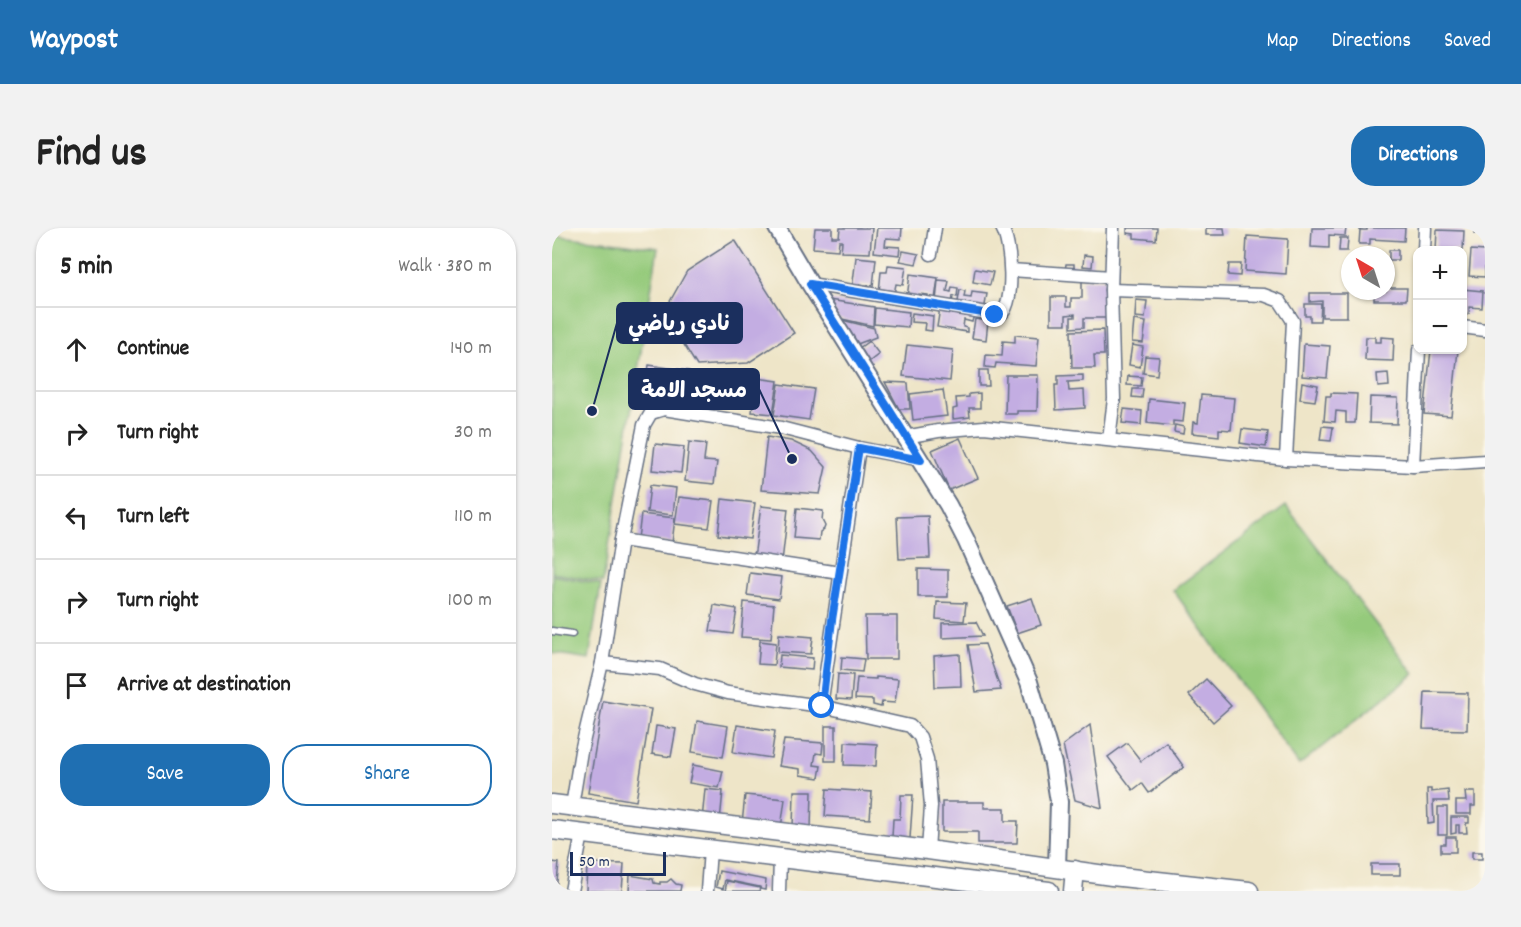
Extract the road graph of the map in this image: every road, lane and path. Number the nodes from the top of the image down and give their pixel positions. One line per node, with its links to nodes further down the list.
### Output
1 (777, 228): 10 (main road)
2 (935, 228): 7 (street)
3 (1002, 228): 8 (street)
4 (1113, 228): 9 (street)
5 (1425, 228): 6 (street)
6 (1424, 246)
7 (931, 254)
8 (1011, 270): 9 (street); 10 (street)
9 (1112, 276): 11 (street)
10 (810, 284): 15 (main road)
11 (1112, 290): 16 (street); 18 (street)
12 (1467, 328): 13 (street)
13 (1485, 330)
14 (1419, 354): 21 (street)
15 (905, 437): 16 (street); 19 (main road)
16 (1109, 439): 18 (street)
17 (859, 448): 19 (street); 22 (street); 23 (street)
18 (1286, 459): 21 (street)
19 (921, 460): 35 (main road)
20 (1485, 461): 21 (street)
21 (1413, 466)
22 (621, 540): 23 (street); 26 (street)
23 (840, 573): 27 (street)
24 (552, 631): 25 (lane)
25 (572, 634)
26 (602, 663): 27 (street); 29 (street)
27 (822, 706): 33 (street)
28 (552, 804): 29 (main road)
29 (572, 806): 33 (main road)
30 (552, 830): 31 (main road)
31 (582, 834): 32 (main road); 36 (street)
32 (710, 850): 34 (main road); 37 (street)
33 (928, 850): 35 (main road)
34 (780, 858): 38 (street); 39 (main road)
35 (1066, 869): 40 (main road); 41 (main road); 42 (main road)
36 (571, 891)
37 (706, 891)
38 (779, 891)
39 (1049, 891)
40 (1055, 891)
41 (1073, 891)
42 (1250, 891)

